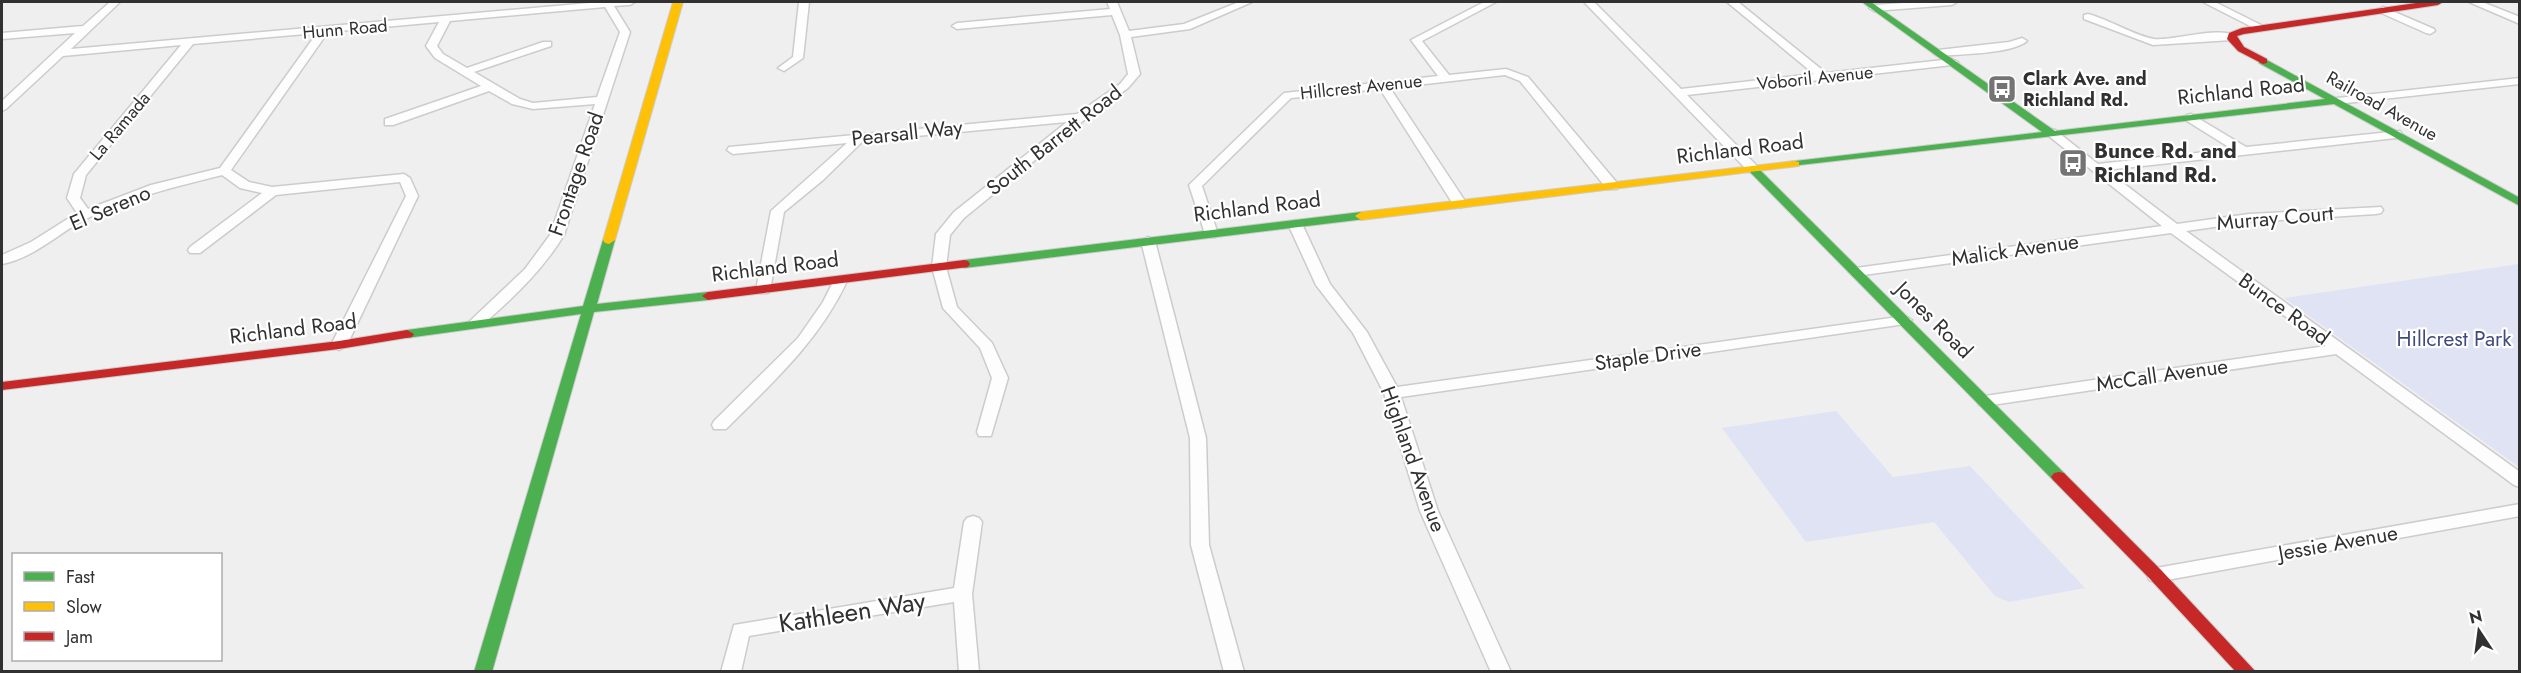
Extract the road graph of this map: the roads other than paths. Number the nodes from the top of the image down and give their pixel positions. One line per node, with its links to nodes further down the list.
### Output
1 (115, 2): 22 (street)
2 (630, 2): 13 (street, Hunn Road)
3 (678, 2): 72 (main road)
4 (804, 2): 34 (street)
5 (1247, 2): 25 (street)
6 (1491, 2): 37 (street, Hillcrest Avenue)
7 (1589, 2): 41 (street, Jones Road)
8 (1732, 2): 36 (street)
9 (1952, 2): 14 (street)
10 (2208, 2): 21 (street)
11 (2438, 2): 16 (main road)
12 (2474, 2): 19 (street)
13 (607, 3): 18 (street, Hunn Road); 42 (street, Frontage Road)
14 (1870, 4): 31 (main road)
15 (1114, 7): 20 (street); 25 (street, South Barrett Road)
16 (2383, 10): 21 (main road); 24 (street)
17 (2088, 17): 27 (street)
18 (446, 19): 23 (street, Hunn Road); 35 (street)
19 (2520, 21)
20 (957, 26)
21 (2262, 28): 27 (main road)
22 (88, 29): 26 (street); 32 (street)
23 (324, 31): 29 (street, Hunn Road); 55 (street)
24 (2430, 31)
25 (1125, 35): 45 (street, South Barrett Road)
26 (2, 36)
27 (2232, 37): 43 (main road, Railroad Avenue)
28 (2022, 40): 31 (street)
29 (189, 43): 32 (street, Hunn Road); 61 (street, La Ramada)
30 (548, 44): 35 (street)
31 (1938, 52): 33 (main road)
32 (61, 53): 44 (street)
33 (1952, 62): 36 (street, Voboril Avenue); 48 (main road)
34 (784, 68)
35 (465, 72): 40 (street)
36 (1824, 77): 41 (street, Voboril Avenue)
37 (1446, 78): 39 (street, Hillcrest Avenue); 56 (street)
38 (2520, 81): 43 (street, Richland Road)
39 (1383, 85): 59 (street); 64 (street, Hillcrest Avenue)
40 (489, 87): 42 (street); 47 (street)
41 (1679, 93): 53 (street, Jones Road)
42 (602, 99): 74 (street, Frontage Road)
43 (2337, 101): 46 (main road, Richland Road); 49 (main road, Railroad Avenue)
44 (2, 107)
45 (1080, 117): 50 (street, Pearsall Way); 68 (street, South Barrett Road)
46 (2191, 118): 48 (main road, Richland Road); 52 (street)
47 (389, 122)
48 (2051, 133): 53 (main road, Richland Road); 54 (street, Bunce Road)
49 (2396, 134): 52 (street); 58 (main road, Railroad Avenue)
50 (859, 138): 51 (street, Pearsall Way); 71 (street)
51 (733, 150)
52 (2244, 151): 54 (street)
53 (1753, 168): 56 (main road, Richland Road); 69 (main road, Jones Road)
54 (2094, 168): 63 (street, Bunce Road)
55 (224, 171): 57 (street); 61 (street, El Sereno)
56 (1612, 186): 59 (main road, Richland Road)
57 (273, 191): 66 (street); 75 (street)
58 (2520, 202)
59 (1460, 204): 62 (main road, Richland Road)
60 (2376, 210): 63 (street, Murray Court)
61 (85, 214): 67 (street, El Sereno)
62 (1295, 224): 64 (main road, Richland Road); 78 (street, Highland Avenue)
63 (2175, 228): 69 (street, Malick Avenue); 76 (street, Bunce Road)
64 (1211, 234): 65 (main road, Richland Road)
65 (1148, 242): 68 (main road, Richland Road); 90 (street)
66 (195, 250)
67 (2, 260)
68 (939, 267): 70 (main road, Richland Road); 81 (street)
69 (1856, 272): 73 (main road, Jones Road)
70 (840, 281): 71 (main road, Richland Road); 80 (street)
71 (763, 290): 72 (main road, Richland Road)
72 (590, 309): 74 (main road, Richland Road); 87 (main road)
73 (1905, 320): 78 (street, Staple Drive); 79 (main road, Jones Road)
74 (476, 323): 75 (main road, Richland Road)
75 (339, 345): 77 (main road, Richland Road)
76 (2339, 349): 79 (street, McCall Avenue); 82 (street, Bunce Road)
77 (2, 386)
78 (1392, 393): 91 (street, Highland Avenue)
79 (1985, 402): 85 (main road, Jones Road)
80 (720, 425)
81 (985, 432)
82 (2520, 481)
83 (2520, 510): 85 (street, Jessie Avenue)
84 (974, 522): 86 (street)
85 (2156, 575): 92 (main road, Jones Road)
86 (963, 594): 88 (street, Kathleen Way); 89 (street)
87 (483, 672)
88 (731, 672)
89 (969, 672)
90 (1234, 672)
91 (1501, 672)
92 (2247, 672)

